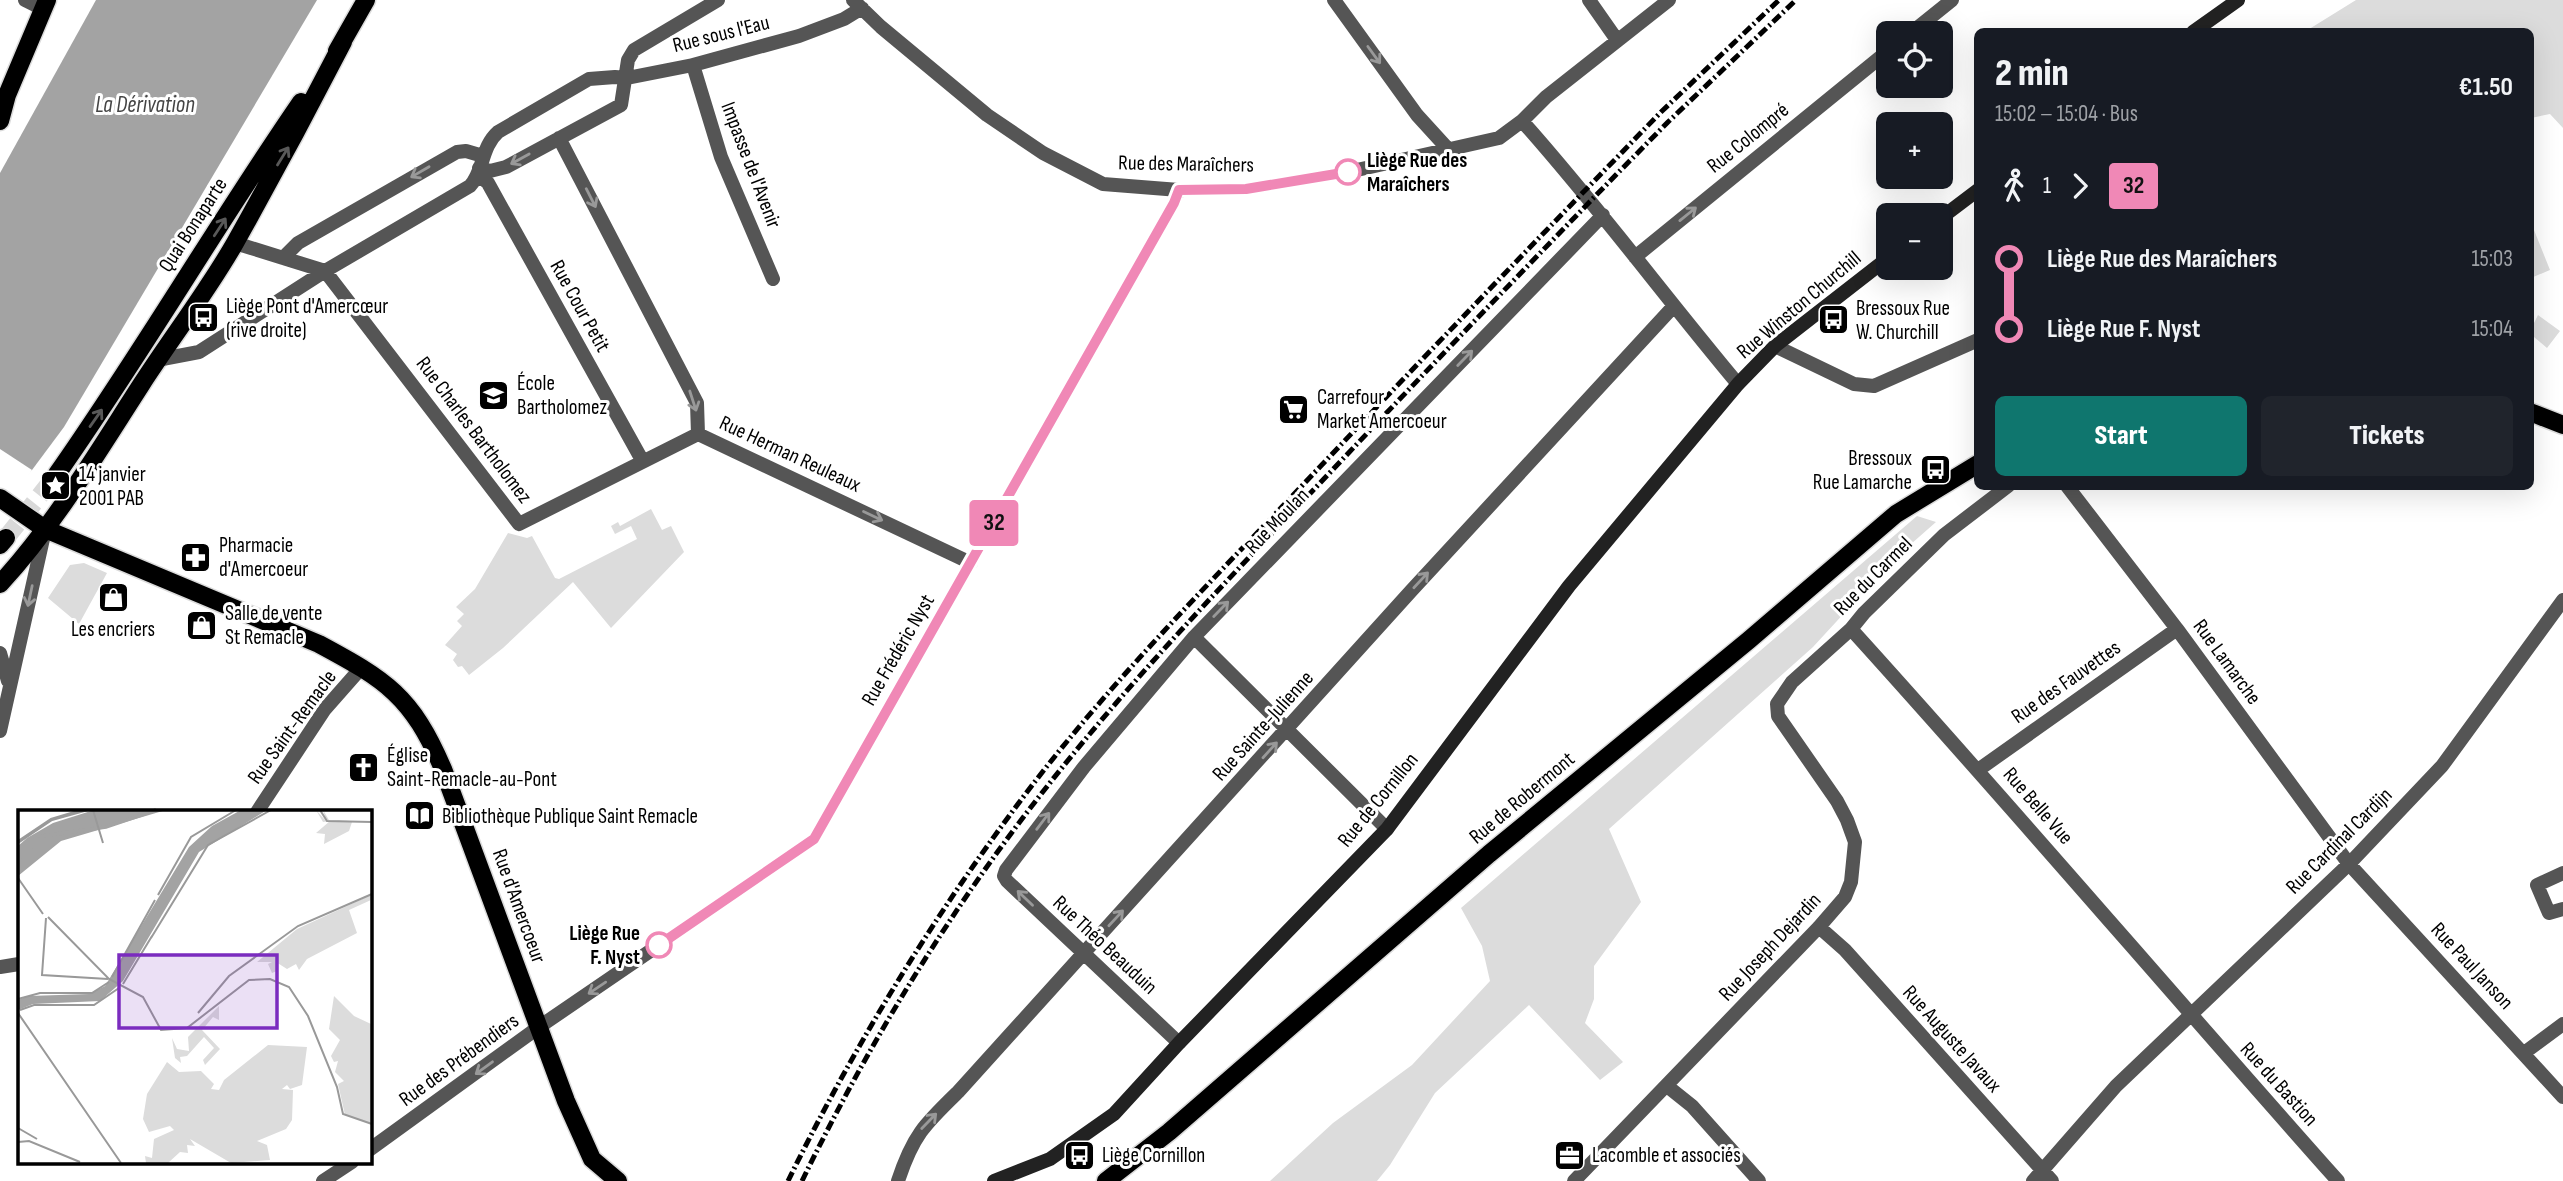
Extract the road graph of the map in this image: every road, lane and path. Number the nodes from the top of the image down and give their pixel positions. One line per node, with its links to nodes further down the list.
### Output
1 (26, 0): 10 (street)
2 (366, 0): 15 (main road, Quai Bonaparte)
3 (718, 0): 18 (street, Rue sous l'Eau)
4 (1334, 0): 23 (street, one-way to 23)
5 (1589, 0): 14 (street)
6 (1669, 0): 14 (street, Rue des Maraîchers)
7 (1951, 0): 11 (street)
8 (2238, 0): 12 (main road)
9 (856, 2): 17 (street, Rue sous l'Eau); 25 (street, Rue des Maraîchers)
10 (45, 4): 13 (main road)
11 (1926, 21)
12 (2199, 28)
13 (30, 40): 19 (main road); 20 (main road)
14 (1618, 40): 21 (street, Rue des Maraîchers)
15 (343, 42): 29 (main road, one-way to 15); 45 (main road, Quai Bonaparte, one-way to 15)
16 (1876, 61): 30 (street, Rue Colompré, one-way to 16)
17 (693, 65): 18 (street, Rue sous l'Eau); 34 (street, Impasse de l'Avenir)
18 (627, 78): 22 (street, Rue sous l'Eau); 24 (street, Rue sous l'Eau)
19 (0, 86)
20 (0, 121)
21 (1522, 121): 23 (street, Rue des Maraîchers); 28 (street)
22 (559, 138): 24 (street, Rue sous l'Eau, one-way to 24); 42 (street, Rue Herman Reuleaux, one-way to 42)
23 (1448, 149): 25 (street, Rue des Maraîchers)
24 (480, 166): 31 (street, Rue sous l'Eau, one-way to 31); 33 (street, Rue sous l'Eau); 43 (street, Rue Cour Petit)
25 (1179, 190): 50 (street, Rue Frédéric Nyst)
26 (1974, 193): 27 (main road)
27 (1953, 209)
28 (1603, 215): 30 (street); 55 (street, Rue Moulan, one-way to 28)
29 (234, 243): 31 (street); 38 (main road)
30 (1635, 257): 35 (street)
31 (283, 258): 33 (street)
32 (1876, 267): 37 (main road, Rue Winston Churchill)
33 (325, 271): 38 (street, Rue sous l'Eau); 43 (street, Rue Charles Bartholomez)
34 (773, 279)
35 (1673, 307): 39 (street); 60 (street, Rue Sainte-Julienne, one-way to 35)
36 (1974, 342): 37 (street)
37 (1775, 346): 39 (main road, Rue Winston Churchill)
38 (157, 360): 49 (main road)
39 (1738, 384): 64 (main road, Rue de Cornillon)
40 (2534, 414): 41 (main road)
41 (2563, 425)
42 (698, 434): 43 (street, Rue Charles Bartholomez); 50 (street, Rue Herman Reuleaux, one-way to 50)
43 (642, 460)
44 (1974, 466): 87 (main road, Rue de Robermont)
45 (57, 474)
46 (2003, 490): 53 (street, Rue du Carmel)
47 (2070, 490): 54 (street, Rue Lamarche)
48 (5, 501): 49 (main road, Rue d'Amercoeur)
49 (45, 529): 51 (main road); 57 (main road, Rue d'Amercoeur); 58 (street, one-way to 58)
50 (971, 563): 75 (street, Rue Frédéric Nyst, one-way to 75)
51 (0, 584)
52 (2563, 600): 65 (street, Rue Cardinal Cardijn)
53 (1851, 629): 59 (street, Rue du Carmel); 62 (street, Rue Belle Vue)
54 (2177, 629): 62 (street, Rue des Fauvettes); 65 (street, Rue Lamarche)
55 (1194, 637): 60 (street); 67 (street, Rue Moulan, one-way to 55)
56 (0, 653): 58 (street)
57 (362, 667): 63 (street, Rue Saint-Remacle); 75 (main road, Rue d'Amercoeur)
58 (10, 690): 61 (street)
59 (1777, 704): 69 (street, Rue Joseph Dejardin)
60 (1289, 729): 64 (street); 70 (street, Rue Sainte-Julienne, one-way to 60)
61 (0, 731)
62 (1978, 769): 73 (street, Rue Belle Vue)
63 (258, 810)
64 (1387, 829): 76 (main road, Rue de Cornillon)
65 (2349, 864): 73 (street, Rue Cardinal Cardijn); 77 (street, Rue Paul Janson)
66 (2563, 873): 68 (street)
67 (1004, 876): 70 (street, Rue Théo Beauduin, one-way to 67)
68 (2563, 909)
69 (1819, 927): 78 (street, Rue Joseph Dejardin); 82 (street, Rue Auguste Javaux)
70 (1082, 954): 76 (street, Rue Théo Beauduin); 85 (street, Rue Sainte-Julienne, one-way to 70)
71 (18, 964): 72 (street)
72 (0, 967)
73 (2189, 1014): 82 (street, Rue Cardinal Cardijn); 90 (street, Rue du Bastion)
74 (2563, 1024): 77 (street)
75 (539, 1027): 80 (street, Rue des Prébendiers, one-way to 80); 84 (main road, Rue d'Amercoeur)
76 (1179, 1043): 86 (main road, Rue de Cornillon)
77 (2524, 1054): 79 (street, Rue Paul Janson)
78 (1667, 1086): 88 (street, Rue Joseph Dejardin); 89 (street)
79 (2563, 1097)
80 (371, 1149)
81 (349, 1164): 83 (street)
82 (2043, 1177)
83 (323, 1181)
84 (618, 1181)
85 (898, 1181)
86 (994, 1181)
87 (1106, 1181)
88 (1574, 1181)
89 (1759, 1181)
90 (2338, 1181)

